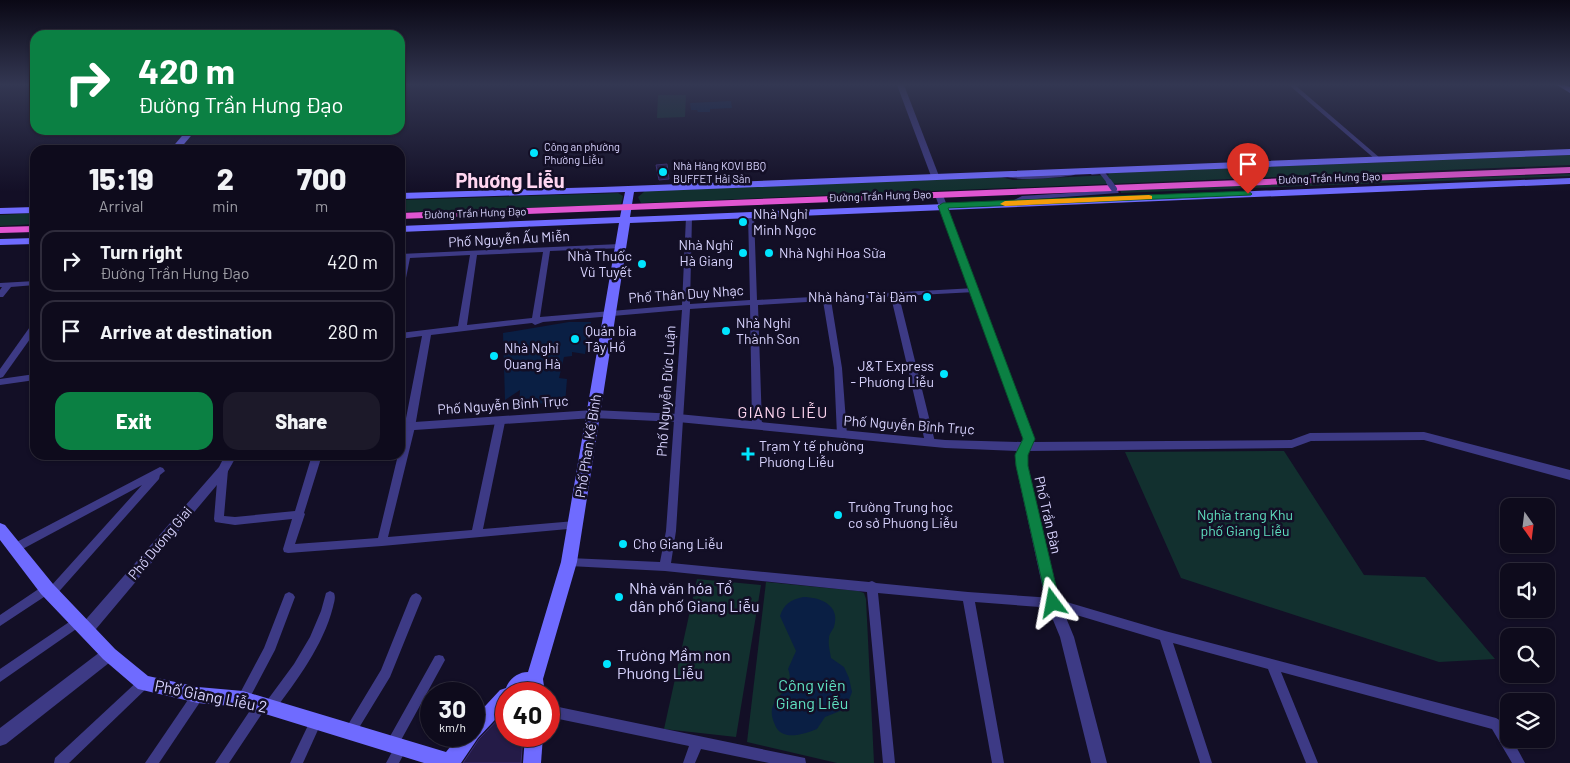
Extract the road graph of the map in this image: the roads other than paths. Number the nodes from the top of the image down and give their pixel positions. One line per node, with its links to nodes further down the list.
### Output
1 (914, 121): 9 (street)
2 (1333, 121): 6 (street)
3 (188, 135): 4 (main road)
4 (178, 145)
5 (1570, 152): 6 (main road, Đường Trần Hưng Đạo)
6 (1378, 159): 8 (main road, Đường Trần Hưng Đạo)
7 (1570, 170): 13 (highway, Đường Trần Hưng Đạo)
8 (996, 174): 9 (main road, Đường Trần Hưng Đạo); 14 (street, bridge)
9 (935, 176): 11 (main road, Đường Trần Hưng Đạo)
10 (1570, 181): 14 (main road, Đường Trần Hưng Đạo)
11 (630, 189): 12 (main road, Đường Trần Hưng Đạo); 17 (main road, Phố Phan Kế Bính)
12 (405, 196)
13 (941, 200): 14 (main road, Đường Trần Hưng Đạo); 17 (highway, Đường Trần Hưng Đạo); 18 (main road, Đường Trần Hưng Đạo); 32 (street, Phố Trần Bàn)
14 (1009, 204)
15 (30, 210): 16 (main road)
16 (0, 211)
17 (625, 214): 19 (highway, Đường Trần Hưng Đạo); 20 (main road, Đường Trần Hưng Đạo); 21 (main road, Đường Trần Hưng Đạo); 26 (main road, Phố Phan Kế Bính)
18 (751, 214): 20 (main road, Đường Trần Hưng Đạo); 36 (street)
19 (405, 216)
20 (689, 217): 37 (street, Phố Nguyễn Đức Luận)
21 (405, 228)
22 (30, 229): 23 (highway)
23 (0, 230)
24 (30, 241): 25 (main road)
25 (0, 242)
26 (620, 246): 27 (street, Phố Nguyễn Ấu Miễn); 38 (main road, Phố Phan Kế Bính)
27 (547, 250): 28 (street, Phố Nguyễn Ấu Miễn); 39 (street)
28 (474, 253): 29 (street, Phố Nguyễn Ấu Miễn); 40 (street)
29 (405, 256)
30 (30, 283): 31 (street)
31 (4, 285): 34 (street)
32 (974, 290): 33 (street, Phố Thân Duy Nhạc); 54 (street, Phố Trần Bàn)
33 (894, 294): 35 (street, Phố Thân Duy Nhạc); 53 (street)
34 (0, 295)
35 (827, 299): 36 (street, Phố Thân Duy Nhạc); 52 (street)
36 (755, 302): 37 (street, Phố Thân Duy Nhạc); 50 (street)
37 (686, 306): 38 (street, Phố Thân Duy Nhạc); 48 (street, Phố Nguyễn Đức Luận)
38 (610, 314): 39 (street, Phố Thân Duy Nhạc); 47 (main road, Phố Phan Kế Bính)
39 (535, 322): 40 (street, Phố Thân Duy Nhạc)
40 (462, 328): 42 (street, Phố Thân Duy Nhạc)
41 (30, 333): 44 (street)
42 (427, 333): 43 (street, Phố Thân Duy Nhạc); 51 (street)
43 (405, 335)
44 (0, 375)
45 (30, 379): 46 (street)
46 (0, 382)
47 (593, 414): 48 (street, Phố Nguyễn Bỉnh Trục); 49 (street, Phố Nguyễn Bỉnh Trục); 61 (main road, Phố Phan Kế Bính)
48 (678, 418): 50 (street, Phố Nguyễn Bỉnh Trục); 67 (street, Phố Nguyễn Đức Luận)
49 (500, 422): 51 (street, Phố Nguyễn Bỉnh Trục); 63 (street)
50 (757, 425): 52 (street, Phố Nguyễn Bỉnh Trục)
51 (405, 427)
52 (842, 435): 53 (street, Phố Nguyễn Bỉnh Trục)
53 (930, 442): 54 (street, Phố Nguyễn Bỉnh Trục)
54 (1027, 447): 59 (street, Phố Nguyễn Bỉnh Trục); 74 (street, Phố Trần Bàn)
55 (228, 460): 58 (street, Phố Dương Giai)
56 (316, 460): 60 (street)
57 (398, 460): 64 (street)
58 (223, 470): 60 (street); 76 (street, Phố Dương Giai)
59 (1570, 475)
60 (300, 514): 64 (street)
61 (576, 525): 63 (street); 66 (main road, Phố Phan Kế Bính)
62 (0, 529): 65 (main road, Phố Giang Liễu 2)
63 (477, 533): 64 (street)
64 (382, 542)
65 (14, 549): 69 (main road, Phố Giang Liễu 2); 69 (street)
66 (569, 562): 67 (street); 82 (main road, Phố Phan Kế Bính)
67 (665, 567): 68 (street)
68 (872, 586): 72 (street); 106 (street)
69 (49, 591): 75 (street); 76 (main road, Phố Giang Liễu 2)
70 (330, 596): 86 (street)
71 (289, 597): 85 (street)
72 (968, 597): 74 (street); 107 (street)
73 (416, 598): 91 (street)
74 (1053, 603): 77 (street); 108 (street, Phố Trần Bàn)
75 (0, 621)
76 (82, 625): 78 (main road, Phố Giang Liễu 2); 81 (street)
77 (1165, 636): 80 (street); 109 (street)
78 (109, 654): 83 (main road, Phố Giang Liễu 2); 92 (street)
79 (439, 660): 94 (street)
80 (1272, 664): 110 (street); 111 (street)
81 (0, 676)
82 (536, 682)
83 (144, 683): 84 (main road, Phố Giang Liễu 2); 97 (street)
84 (198, 695): 85 (main road, Phố Giang Liễu 2); 98 (street)
85 (243, 699): 86 (main road, Phố Giang Liễu 2)
86 (265, 705): 90 (main road, Phố Giang Liễu 2); 99 (street)
87 (495, 709): 89 (main road)
88 (560, 713): 93 (street)
89 (485, 719)
90 (316, 721): 91 (main road, Phố Giang Liễu 2); 100 (street)
91 (350, 732): 94 (main road, Phố Giang Liễu 2)
92 (0, 738)
93 (697, 742): 104 (street); 105 (street)
94 (396, 746): 101 (street); 102 (main road, Phố Giang Liễu 2)
95 (462, 747): 102 (main road, Phố Giang Liễu 2)
96 (533, 747): 103 (main road)
97 (60, 763)
98 (151, 763)
99 (221, 763)
100 (296, 763)
101 (392, 763)
102 (450, 763)
103 (532, 763)
104 (689, 763)
105 (800, 763)
106 (889, 763)
107 (998, 763)
108 (1099, 763)
109 (1206, 763)
110 (1312, 763)
111 (1520, 763)

